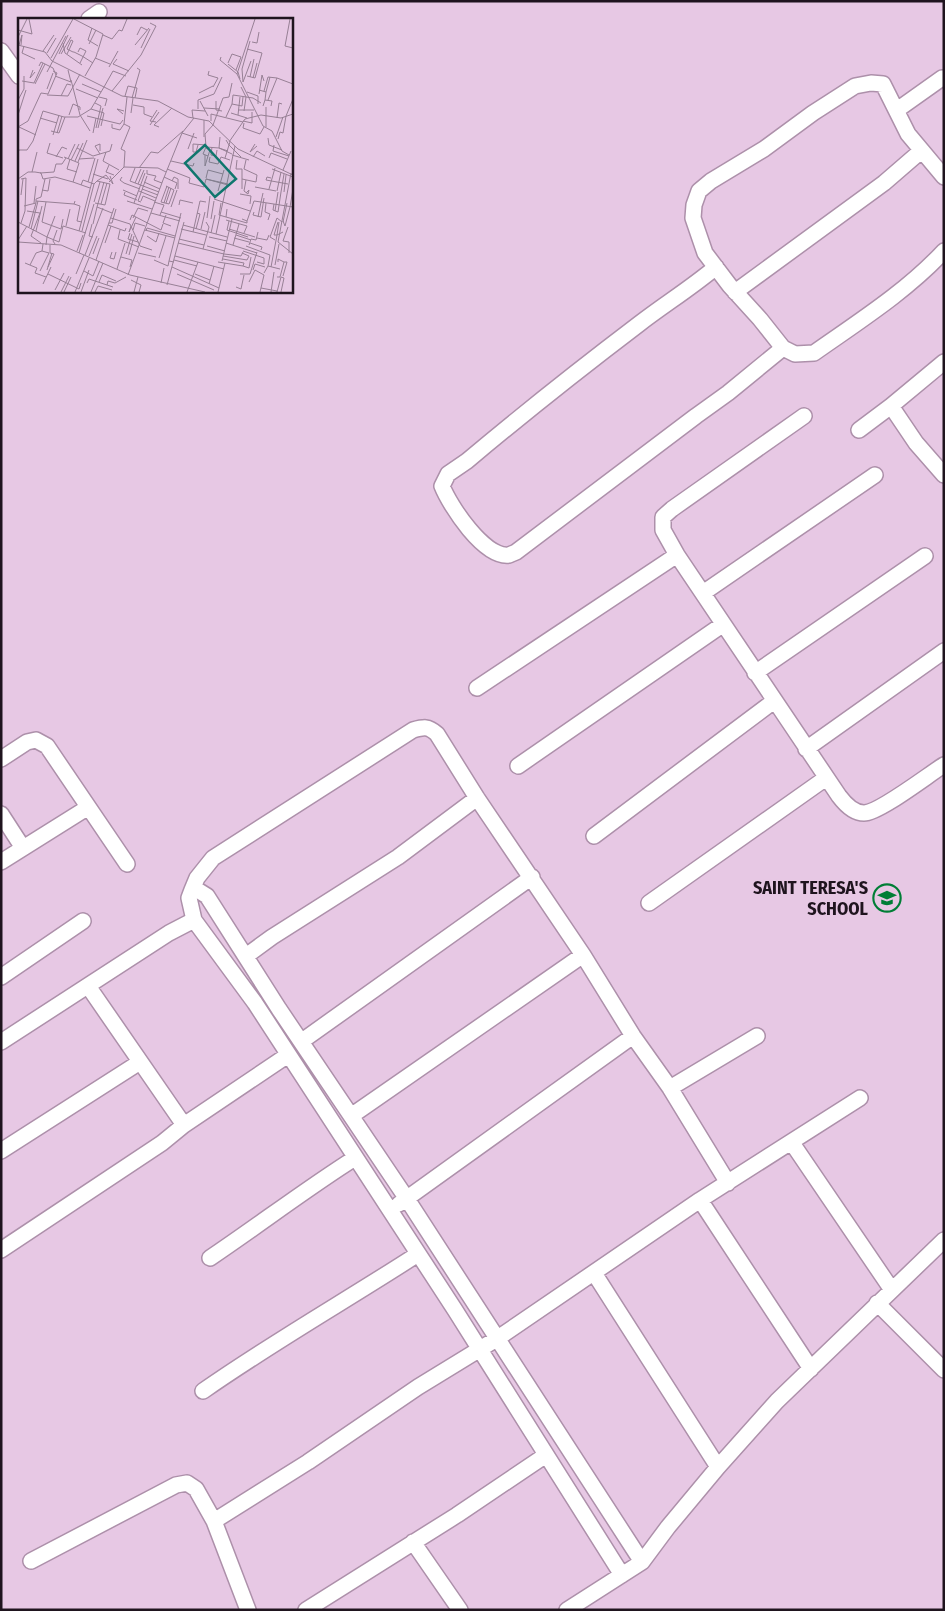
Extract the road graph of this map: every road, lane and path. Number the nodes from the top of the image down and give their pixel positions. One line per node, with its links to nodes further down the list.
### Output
1 (1, 51): 2 (street)
2 (17, 71)
3 (943, 78): 4 (street)
4 (896, 110): 5 (street); 8 (street)
5 (921, 151): 6 (street); 9 (street)
6 (944, 178)
7 (944, 250): 10 (street)
8 (716, 267): 9 (street); 10 (street)
9 (735, 292): 10 (street)
10 (783, 348)
11 (944, 362): 12 (street)
12 (891, 406): 14 (street); 15 (street)
13 (804, 416): 17 (street)
14 (858, 430)
15 (943, 474)
16 (875, 475): 19 (street)
17 (677, 555): 19 (street); 23 (street)
18 (925, 556): 22 (street)
19 (703, 593): 20 (street)
20 (722, 625): 22 (street); 28 (street)
21 (944, 651): 25 (street)
22 (755, 673): 24 (street)
23 (477, 688)
24 (774, 701): 25 (street); 33 (street)
25 (806, 749): 29 (street)
26 (1, 759): 31 (street)
27 (944, 765): 29 (street)
28 (518, 766)
29 (826, 778): 39 (street)
30 (477, 798): 37 (street); 38 (street); 43 (street)
31 (88, 808): 34 (street); 36 (street)
32 (1, 814): 34 (street)
33 (594, 836)
34 (23, 848): 35 (street)
35 (1, 862)
36 (127, 864)
37 (532, 877): 42 (street); 48 (street)
38 (193, 893): 40 (street); 43 (street)
39 (649, 903)
40 (194, 920): 45 (street); 50 (street)
41 (83, 921): 44 (street)
42 (583, 955): 46 (street); 54 (street)
43 (246, 956): 48 (street)
44 (1, 977)
45 (88, 986): 49 (street); 51 (street)
46 (633, 1036): 52 (street); 60 (street)
47 (757, 1036): 52 (street)
48 (302, 1041): 54 (street)
49 (1, 1042)
50 (288, 1055): 55 (street); 58 (street)
51 (140, 1062): 55 (street); 57 (street)
52 (670, 1088): 59 (street)
53 (860, 1098): 56 (street)
54 (351, 1116): 60 (street)
55 (184, 1125): 64 (street)
56 (792, 1143): 59 (street); 68 (street)
57 (1, 1151)
58 (355, 1158): 62 (street); 66 (street)
59 (728, 1183): 61 (street)
60 (407, 1199): 62 (street); 70 (street)
61 (700, 1200): 67 (street); 73 (street)
62 (390, 1211): 65 (street)
63 (944, 1240): 68 (street)
64 (1, 1250)
65 (418, 1254): 71 (street); 74 (street)
66 (210, 1258)
67 (594, 1273): 70 (street); 76 (street)
68 (892, 1290): 69 (street)
69 (877, 1303): 72 (street); 73 (street)
70 (498, 1338): 71 (street); 80 (street)
71 (479, 1349): 75 (street); 77 (street)
72 (941, 1361)
73 (811, 1369): 76 (street)
74 (203, 1391)
75 (546, 1455): 78 (street); 81 (street)
76 (718, 1467): 80 (street)
77 (214, 1522): 79 (street); 82 (street)
78 (413, 1542): 83 (street); 84 (street)
79 (31, 1560)
80 (642, 1562): 81 (street)
81 (622, 1575): 85 (street)
82 (248, 1610)
83 (306, 1610)
84 (460, 1610)
85 (567, 1610)

